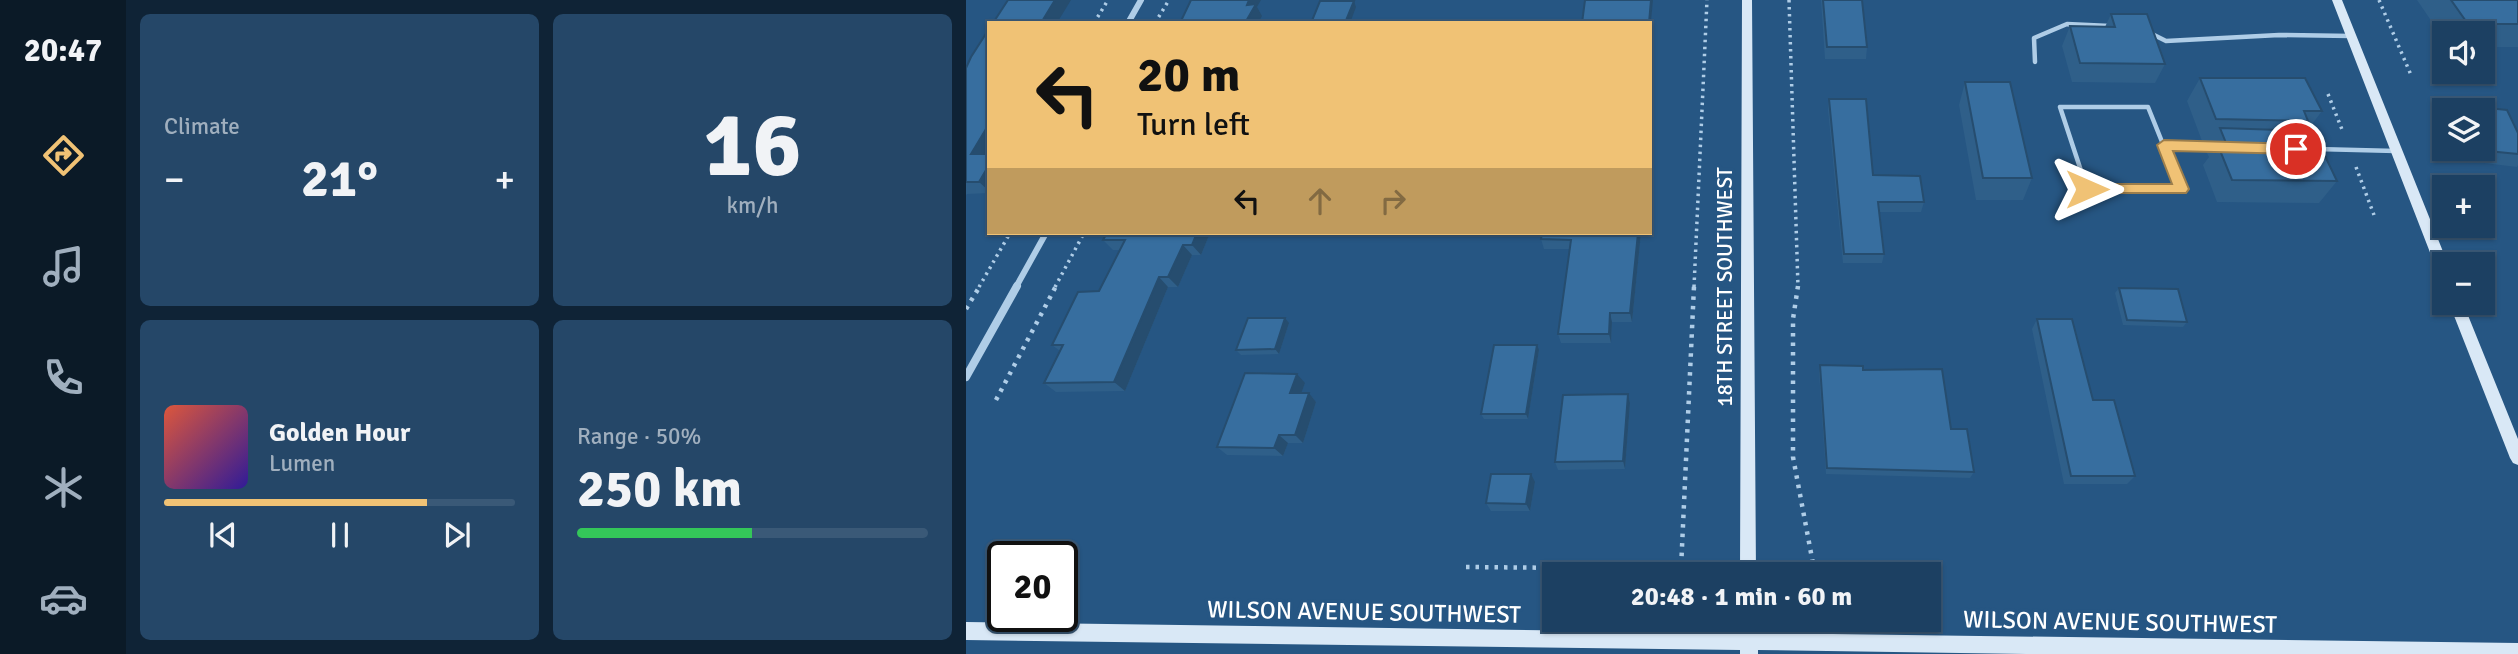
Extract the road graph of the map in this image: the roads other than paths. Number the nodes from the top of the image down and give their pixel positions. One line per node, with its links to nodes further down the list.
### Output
1 (1141, 0): 4 (street)
2 (1747, 0): 18 (street, 18TH STREET SOUTHWEST)
3 (2337, 0): 7 (street)
4 (1129, 21)
5 (2114, 26): 8 (lane)
6 (2147, 32): 7 (lane)
7 (2351, 36): 12 (street)
8 (2035, 62)
9 (2164, 145): 9 (lane); 10 (lane)
10 (2217, 147)
11 (2310, 149): 12 (lane)
12 (2396, 151): 14 (street)
13 (1045, 235): 16 (street)
14 (2436, 252)
15 (2461, 315): 17 (street)
16 (966, 377)
17 (2518, 458)
18 (1748, 562)
19 (966, 631): 20 (street, WILSON AVENUE SOUTHWEST)
20 (1749, 648): 21 (street, WILSON AVENUE SOUTHWEST)
21 (2518, 652)

